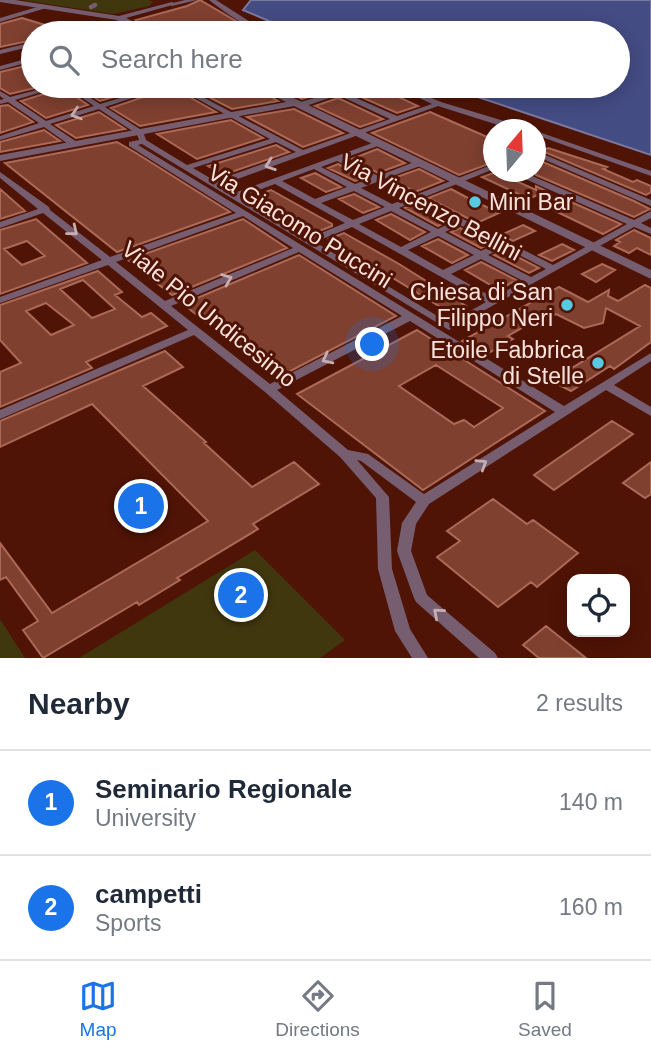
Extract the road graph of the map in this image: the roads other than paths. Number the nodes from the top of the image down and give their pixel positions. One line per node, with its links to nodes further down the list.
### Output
1 (0, 0): 5 (street)
2 (194, 0): 4 (street)
3 (212, 0): 10 (street)
4 (168, 2): 6 (street)
5 (44, 7): 6 (street); 7 (street)
6 (122, 19): 8 (street); 9 (street)
7 (0, 20)
8 (116, 21)
9 (126, 21)
10 (245, 21)
11 (21, 47): 12 (street)
12 (0, 52)
13 (21, 62): 14 (street)
14 (0, 68)
15 (0, 93): 24 (street)
16 (21, 97): 24 (street)
17 (86, 98): 28 (street)
18 (126, 98): 28 (street)
19 (201, 98): 29 (street)
20 (285, 98): 26 (street)
21 (320, 98): 26 (street)
22 (350, 98): 30 (street)
23 (424, 98): 27 (street)
24 (10, 100): 25 (street); 32 (street)
25 (0, 102)
26 (298, 104): 29 (street); 33 (street)
27 (438, 104): 30 (street); 31 (street)
28 (99, 107): 32 (street, one-way to 32); 35 (street)
29 (232, 114): 35 (street); 37 (street)
30 (397, 119): 33 (street)
31 (488, 119)
32 (46, 124): 36 (street); 40 (street)
33 (358, 133): 39 (street); 42 (street)
34 (546, 136): 38 (street)
35 (141, 137): 40 (street); 48 (street); 65 (street, Via Giacomo Puccini)
36 (0, 138)
37 (277, 139): 42 (street); 48 (street)
38 (556, 139): 41 (street); 51 (street)
39 (378, 143): 45 (street); 46 (street)
40 (74, 145): 44 (street)
41 (546, 145)
42 (303, 153): 57 (street, one-way to 57)
43 (546, 156): 62 (street)
44 (0, 158)
45 (337, 158): 47 (street); 52 (street)
46 (420, 163): 52 (street); 54 (street)
47 (314, 166): 53 (street); 58 (street, Via Vincenzo Bellini)
48 (188, 167): 57 (street)
49 (483, 170): 54 (street)
50 (0, 174): 55 (street, Viale Pio Undicesimo)
51 (651, 174)
52 (378, 179): 58 (street); 60 (street)
53 (276, 181): 59 (street); 61 (street)
54 (457, 181): 60 (street); 75 (street)
55 (5, 182): 64 (street, Viale Pio Undicesimo)
56 (540, 182): 69 (street)
57 (216, 184): 59 (street)
58 (354, 188): 61 (street); 63 (street, Via Vincenzo Bellini)
59 (234, 196): 74 (street)
60 (415, 198): 63 (street); 67 (street)
61 (316, 202): 68 (street)
62 (651, 203)
63 (391, 208): 68 (street); 72 (street, Via Vincenzo Bellini)
64 (46, 209): 70 (street); 78 (street, Viale Pio Undicesimo, one-way to 78)
65 (242, 214): 74 (street, Via Giacomo Puccini); 78 (street)
66 (651, 214): 69 (street)
67 (461, 222): 72 (street); 73 (street)
68 (353, 223): 74 (street); 76 (street)
69 (634, 223): 71 (street); 75 (street)
70 (0, 225)
71 (651, 231)
72 (438, 232): 76 (street); 77 (street, Via Vincenzo Bellini)
73 (504, 243): 77 (street); 79 (street)
74 (305, 245): 84 (street); 85 (street, one-way to 74); 86 (street, Via Giacomo Puccini)
75 (592, 247): 79 (street); 81 (street)
76 (401, 250): 80 (street)
77 (481, 255): 80 (street); 82 (street, Via Vincenzo Bellini)
78 (108, 260): 83 (street); 85 (street, Viale Pio Undicesimo)
79 (554, 268): 82 (street)
80 (443, 274): 84 (street)
81 (651, 275)
82 (530, 281): 84 (street)
83 (0, 300)
84 (494, 302)
85 (164, 305): 87 (street, Viale Pio Undicesimo)
86 (409, 317): 90 (street, one-way to 90); 92 (street, Via Giacomo Puccini)
87 (196, 330): 90 (street, Viale Pio Undicesimo); 93 (street)
88 (651, 356): 89 (street)
89 (606, 385): 91 (street); 92 (street)
90 (270, 389): 94 (street, Viale Pio Undicesimo)
91 (651, 411)
92 (564, 412): 95 (street, one-way to 92)
93 (0, 415)
94 (344, 454): 95 (street); 96 (street, Viale Pio Undicesimo)
95 (424, 501): 97 (street, one-way to 95)
96 (420, 658)
97 (490, 658)

